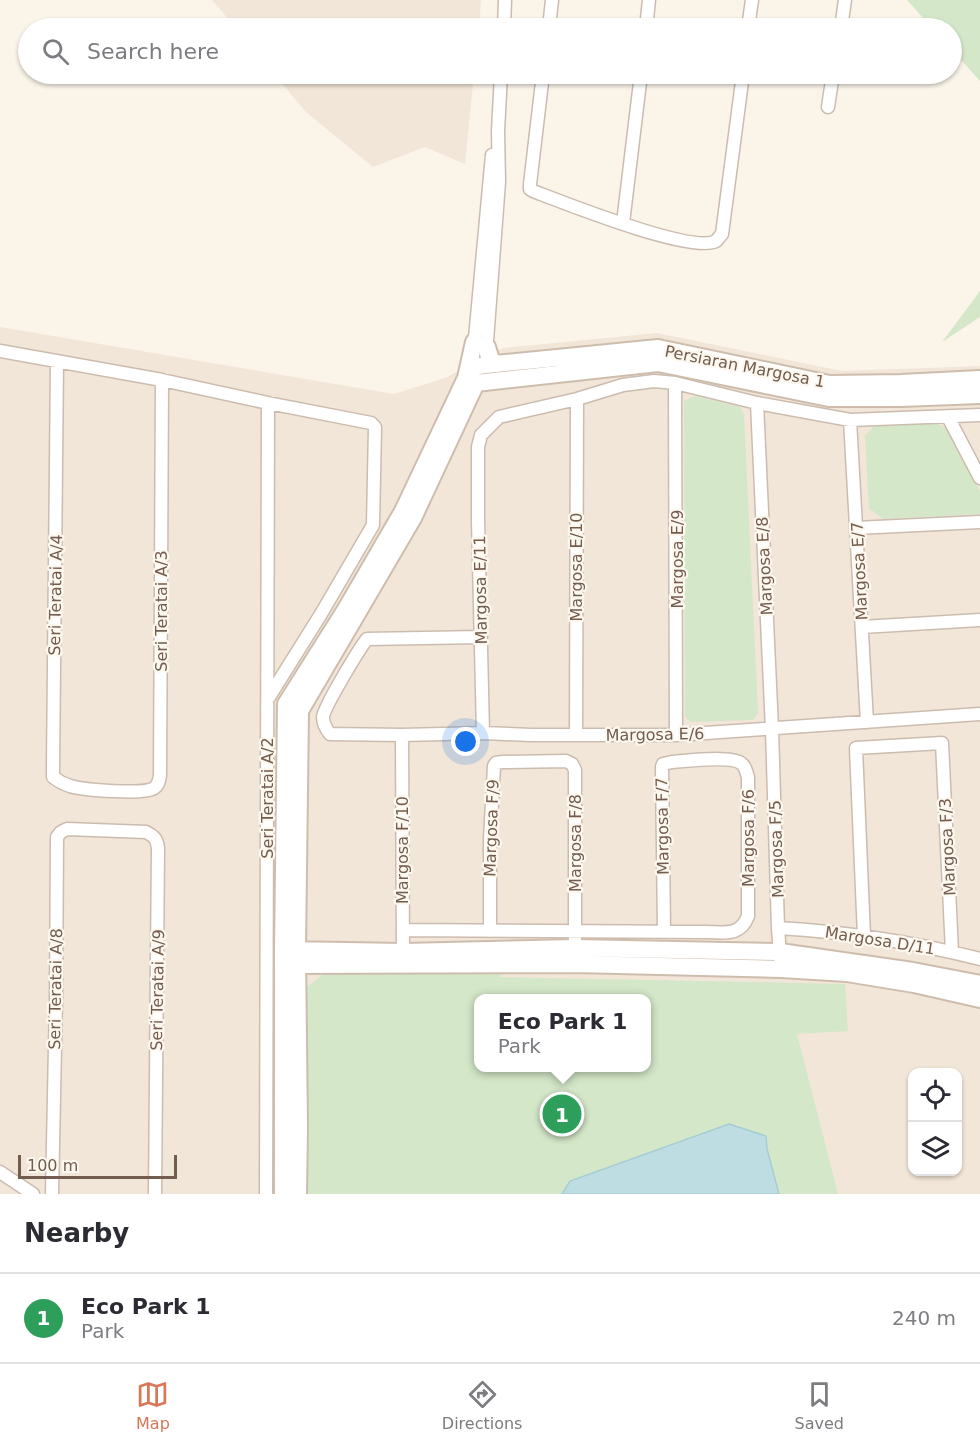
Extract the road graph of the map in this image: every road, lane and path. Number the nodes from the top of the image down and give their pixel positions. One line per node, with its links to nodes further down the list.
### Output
1 (505, 0): 6 (street)
2 (552, 0): 7 (street)
3 (650, 0): 8 (street)
4 (752, 0): 9 (street)
5 (845, 0): 10 (street)
6 (504, 18)
7 (550, 18)
8 (647, 18)
9 (749, 18)
10 (842, 18)
11 (500, 84): 18 (street)
12 (542, 84): 17 (street)
13 (640, 84): 17 (street)
14 (742, 84): 17 (street)
15 (831, 84): 16 (street)
16 (828, 107)
17 (623, 224)
18 (480, 344): 21 (street); 21 (street)
19 (0, 351): 20 (street)
20 (57, 361): 24 (street); 51 (street, Seri Teratai A/4)
21 (481, 373): 22 (street, Persiaran Margosa 1); 60 (street)
22 (720, 377): 25 (street); 26 (street, Persiaran Margosa 1); 30 (street)
23 (980, 379): 26 (street, Persiaran Margosa 1)
24 (162, 380): 29 (street); 51 (street, Seri Teratai A/3)
25 (675, 383): 28 (street); 48 (street, Margosa E/9)
26 (901, 391): 27 (street, Persiaran Margosa 1); 33 (street)
27 (980, 394)
28 (577, 399): 40 (street, Margosa E/11); 47 (street, Margosa E/10)
29 (268, 403): 41 (street, Seri Teratai A/2); 41 (street)
30 (757, 403): 34 (street); 44 (street, Margosa E/8)
31 (980, 415): 32 (street)
32 (948, 417): 33 (street); 35 (street)
33 (901, 418): 34 (street)
34 (850, 420): 37 (street, Margosa E/7)
35 (980, 478)
36 (980, 522): 37 (street)
37 (856, 528): 39 (street, Margosa E/7)
38 (980, 620): 39 (street)
39 (862, 627): 43 (street, Margosa E/7)
40 (481, 638): 45 (street, Margosa E/11); 46 (street, Margosa E/6)
41 (268, 698): 70 (street, Seri Teratai A/2)
42 (980, 714): 43 (street, Margosa E/6)
43 (867, 722): 44 (street, Margosa E/6)
44 (772, 729): 48 (street, Margosa E/6); 53 (street, Margosa F/5)
45 (483, 733): 46 (street, Margosa E/6); 47 (street, Margosa E/6)
46 (402, 735): 54 (street, Margosa F/10)
47 (576, 735): 48 (street, Margosa E/6)
48 (676, 735)
49 (706, 760): 56 (street, Margosa F/7); 56 (street, Margosa F/6)
50 (533, 761): 55 (street, Margosa F/9); 58 (street, Margosa F/8)
51 (103, 791)
52 (106, 830): 68 (street, Seri Teratai A/8); 69 (street, Seri Teratai A/9)
53 (778, 928): 57 (street, Margosa D/11); 63 (street, Margosa F/5)
54 (403, 930): 55 (street); 61 (street, Margosa F/10)
55 (490, 931): 58 (street)
56 (664, 932): 58 (street)
57 (864, 936): 59 (street, Margosa D/11); 59 (street, Margosa F/3)
58 (575, 947): 61 (street); 63 (street)
59 (952, 952): 62 (street, Margosa D/11)
60 (290, 957): 61 (street); 71 (street); 72 (street)
61 (403, 958)
62 (980, 959)
63 (780, 960): 64 (street); 65 (street)
64 (980, 984)
65 (980, 999)
66 (0, 1172): 67 (street)
67 (33, 1194)
68 (52, 1194)
69 (155, 1194)
70 (266, 1194)
71 (283, 1194)
72 (298, 1194)

